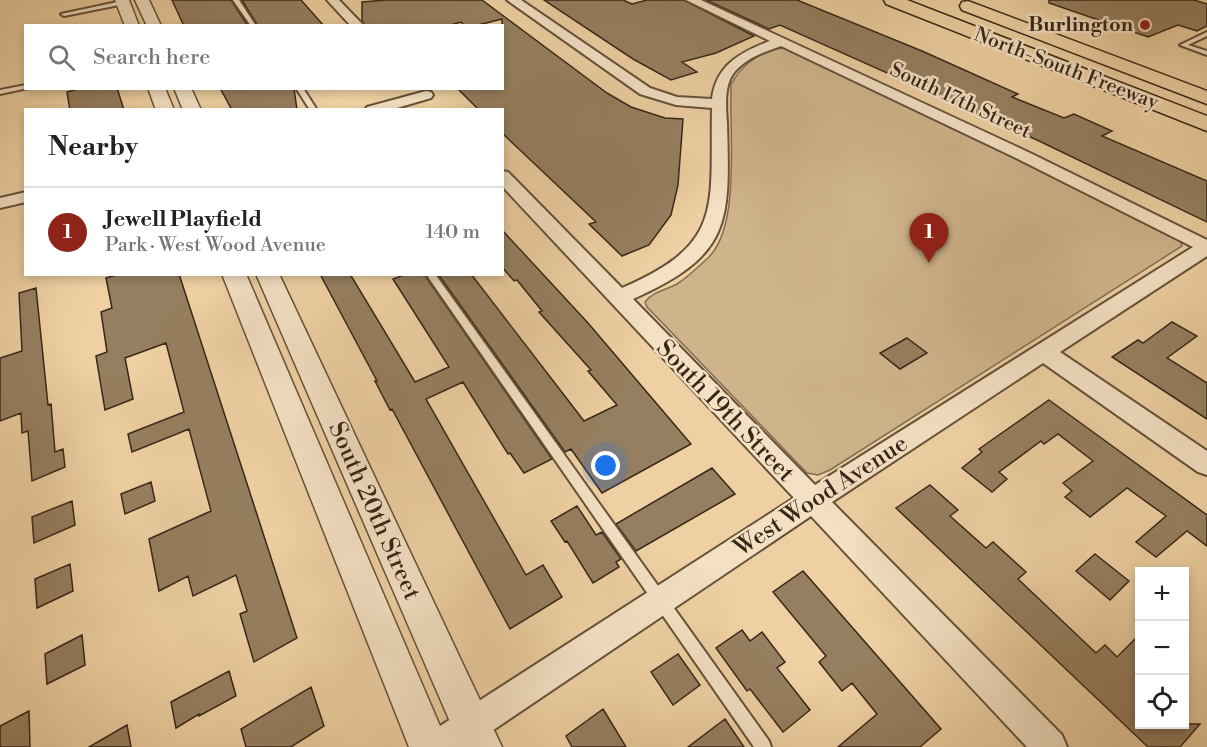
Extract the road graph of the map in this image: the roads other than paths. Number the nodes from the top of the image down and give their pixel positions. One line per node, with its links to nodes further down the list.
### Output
1 (142, 0): 12 (street)
2 (236, 0): 13 (lane)
3 (333, 0): 14 (street)
4 (513, 0): 26 (street)
5 (692, 0): 17 (street, South 17th Street)
6 (877, 0): 16 (highway)
7 (892, 0): 16 (highway, North-South Freeway)
8 (951, 0): 25 (highway, North-South Freeway)
9 (122, 2): 10 (lane); 11 (street)
10 (64, 14)
11 (131, 24)
12 (153, 24)
13 (253, 24)
14 (356, 24)
15 (1207, 34): 18 (lane)
16 (982, 36): 32 (highway, North-South Freeway)
17 (781, 42): 26 (street); 36 (street, South 17th Street)
18 (1207, 53)
19 (24, 87): 23 (lane)
20 (157, 90): 27 (street)
21 (183, 90): 28 (street)
22 (300, 90): 29 (lane)
23 (0, 92)
24 (423, 92): 30 (street); 31 (street)
25 (1207, 98)
26 (719, 104): 40 (street)
27 (164, 108)
28 (191, 108)
29 (313, 108)
30 (378, 108)
31 (437, 108)
32 (1207, 124)
33 (504, 178): 40 (street, South 19th Street)
34 (24, 197): 35 (street)
35 (0, 203)
36 (1207, 247): 41 (street, West Wood Avenue)
37 (235, 276): 46 (street, South 20th Street)
38 (268, 276): 45 (street, South 20th Street)
39 (431, 276): 44 (lane)
40 (617, 298): 43 (street, South 19th Street)
41 (1043, 352): 42 (street); 43 (street, West Wood Avenue)
42 (1207, 464)
43 (812, 501): 44 (street, West Wood Avenue); 49 (street, South 19th Street)
44 (659, 601): 45 (street, West Wood Avenue); 48 (lane)
45 (477, 736): 47 (street, West Wood Avenue)
46 (429, 747)
47 (438, 747)
48 (763, 747)
49 (1050, 747)

